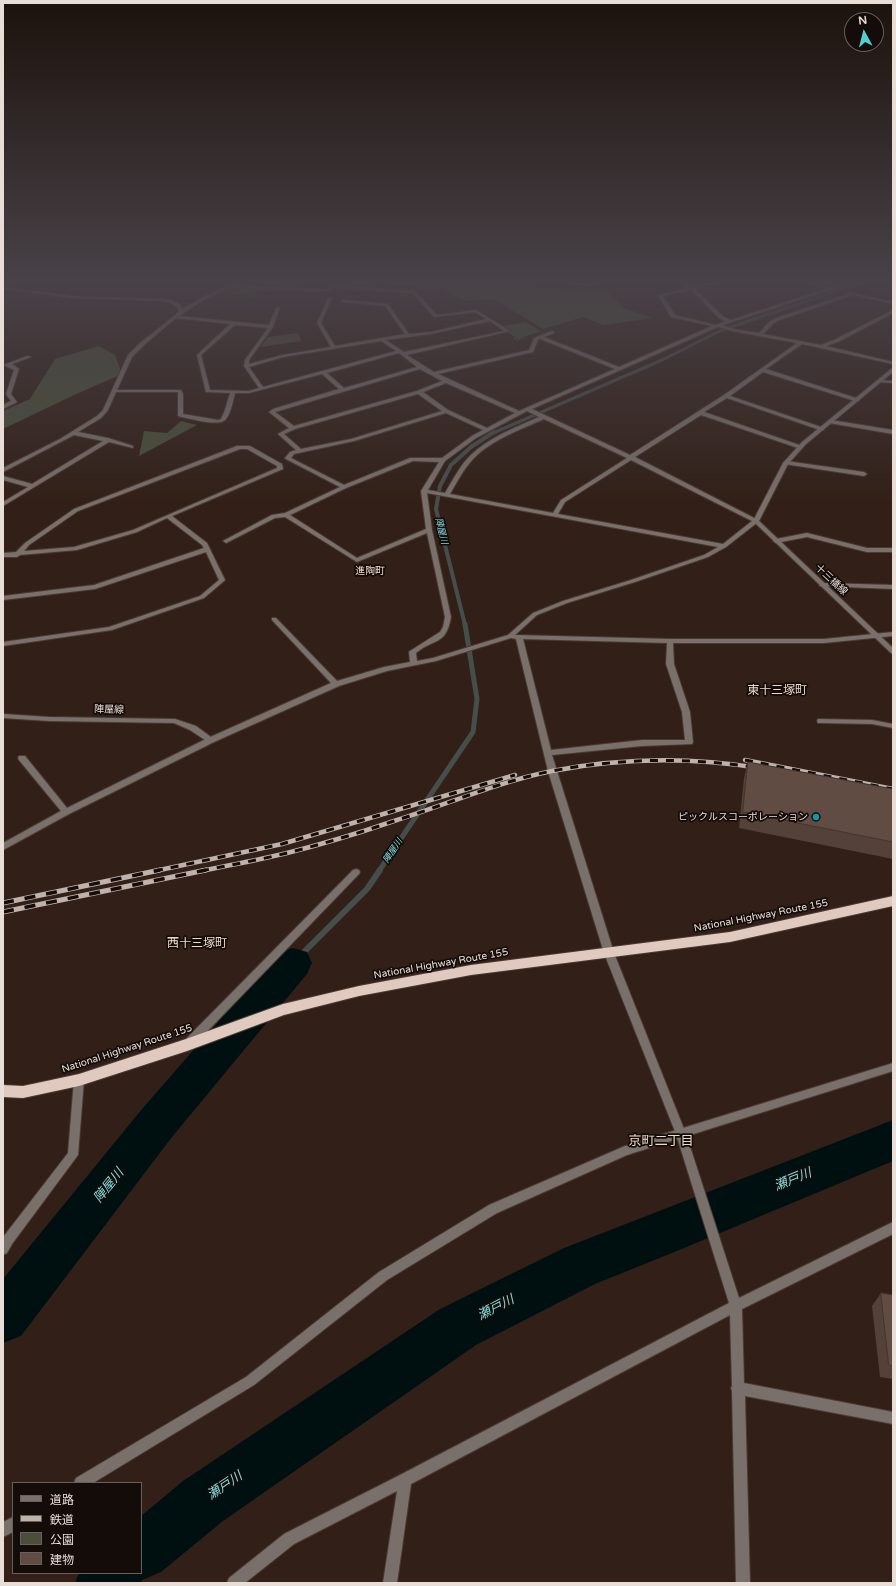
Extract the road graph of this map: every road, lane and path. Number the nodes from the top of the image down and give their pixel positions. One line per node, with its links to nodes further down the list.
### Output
1 (130, 356): 27 (street)
2 (199, 356): 28 (street)
3 (250, 356): 15 (street)
4 (283, 356): 15 (street)
5 (388, 356): 20 (street)
6 (405, 356): 16 (street)
7 (510, 356): 21 (street)
8 (587, 356): 17 (street)
9 (647, 356): 17 (street)
10 (782, 356): 18 (street)
11 (862, 356): 13 (street)
12 (29, 357): 14 (street)
13 (893, 363)
14 (5, 365): 32 (street)
15 (246, 366): 25 (street)
16 (421, 367): 21 (street); 26 (street)
17 (618, 368): 33 (street)
18 (763, 370): 30 (street); 31 (street)
19 (893, 370): 23 (street)
20 (322, 372): 25 (street); 26 (street)
21 (433, 374): 22 (street)
22 (446, 381): 29 (street); 35 (street)
23 (881, 381): 24 (street); 31 (street)
24 (893, 382)
25 (262, 389): 28 (street)
26 (343, 390): 39 (street)
27 (113, 391): 28 (street); 43 (street)
28 (232, 392)
29 (419, 392): 34 (street); 39 (street)
30 (726, 396): 36 (street); 40 (street)
31 (857, 400): 38 (street)
32 (3, 407)
33 (529, 410): 35 (street); 37 (street, 十三橋線)
34 (446, 412): 41 (street); 47 (street)
35 (519, 413): 41 (street)
36 (701, 413): 46 (street); 48 (street)
37 (542, 416): 48 (street, 十三橋線); 57 (street)
38 (831, 422): 40 (street); 42 (street)
39 (293, 428): 47 (street)
40 (822, 429): 46 (street)
41 (488, 430): 49 (street)
42 (893, 432)
43 (73, 433): 44 (street); 51 (street)
44 (108, 440): 45 (street); 54 (street)
45 (131, 447)
46 (800, 447): 50 (street)
47 (300, 451): 55 (street)
48 (632, 458): 59 (street); 62 (street, 十三橋線)
49 (443, 460): 55 (street); 56 (street)
50 (786, 463): 52 (street); 62 (street)
51 (3, 470)
52 (864, 474)
53 (3, 478): 54 (street)
54 (32, 486): 58 (street)
55 (344, 487): 60 (street)
56 (426, 491): 57 (street); 63 (street)
57 (445, 494): 59 (street)
58 (3, 504)
59 (555, 514): 66 (street)
60 (286, 515): 63 (street); 64 (street)
61 (168, 516): 67 (street); 70 (street); 70 (street)
62 (756, 522): 65 (street, 十三橋線); 66 (street)
63 (429, 530): 82 (street)
64 (226, 541)
65 (776, 541): 68 (street); 71 (street, 十三橋線)
66 (724, 546): 76 (street)
67 (208, 549): 73 (street); 80 (street)
68 (893, 550)
69 (3, 555): 70 (street)
70 (17, 555)
71 (822, 585): 72 (street); 77 (street, 十三橋線)
72 (893, 587)
73 (3, 598)
74 (274, 619): 83 (street)
75 (893, 634): 77 (street)
76 (510, 636): 78 (street); 82 (street)
77 (876, 636): 79 (street); 81 (street, 十三橋線)
78 (519, 637): 79 (street); 88 (street)
79 (670, 641): 88 (street)
80 (3, 644)
81 (893, 652)
82 (414, 664): 83 (street)
83 (336, 684): 87 (street)
84 (3, 716): 87 (street, 陣屋線)
85 (821, 721): 86 (street)
86 (893, 726)
87 (211, 740): 90 (street)
88 (548, 753): 94 (street)
89 (22, 758): 90 (street)
90 (66, 812): 91 (street)
91 (3, 847)
92 (356, 872): 95 (street)
93 (893, 902): 94 (highway, National Highway Route 155)
94 (609, 953): 95 (highway, National Highway Route 155); 99 (street)
95 (187, 1045): 97 (highway, National Highway Route 155)
96 (893, 1067): 99 (street)
97 (80, 1080): 98 (highway, National Highway Route 155); 101 (street)
98 (3, 1091)
99 (681, 1134): 102 (street); 106 (street)
100 (893, 1228): 102 (street)
101 (3, 1249)
102 (736, 1306): 103 (street); 105 (street)
103 (737, 1388): 104 (street); 111 (street)
104 (893, 1418)
105 (405, 1480): 109 (street); 110 (street)
106 (83, 1482)
107 (12, 1525): 108 (street)
108 (3, 1530)
109 (234, 1583)
110 (390, 1583)
111 (743, 1583)

